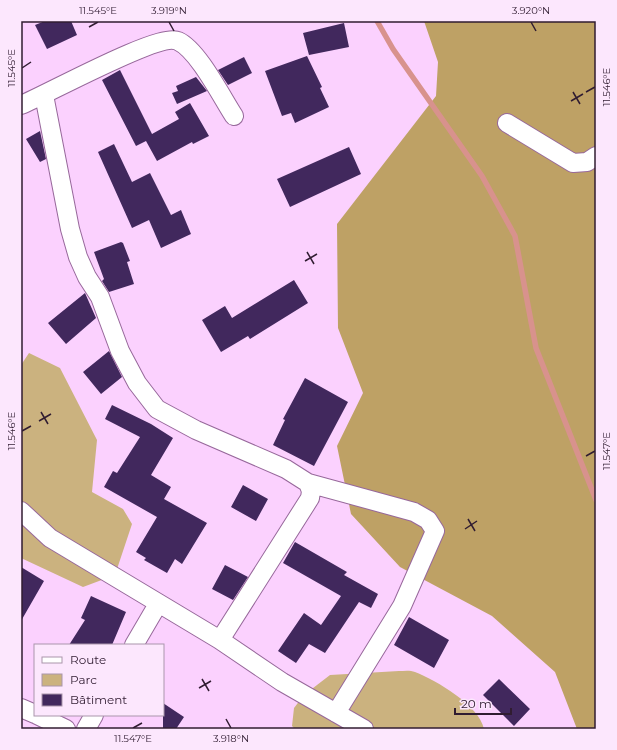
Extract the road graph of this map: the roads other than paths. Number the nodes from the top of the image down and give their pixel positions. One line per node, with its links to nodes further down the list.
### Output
1 (44, 95): 2 (street); 3 (street); 6 (street)
2 (21, 105)
3 (234, 116)
4 (507, 123): 5 (street)
5 (596, 156)
6 (308, 483): 9 (street); 12 (street)
7 (21, 511): 8 (street)
8 (158, 604): 9 (street); 10 (street)
9 (220, 640): 12 (street)
10 (135, 644)
11 (21, 708): 13 (street)
12 (336, 713): 18 (street)
13 (34, 714)
14 (38, 716): 16 (street)
15 (93, 716): 17 (street)
16 (66, 729)
17 (86, 729)
18 (364, 729)

